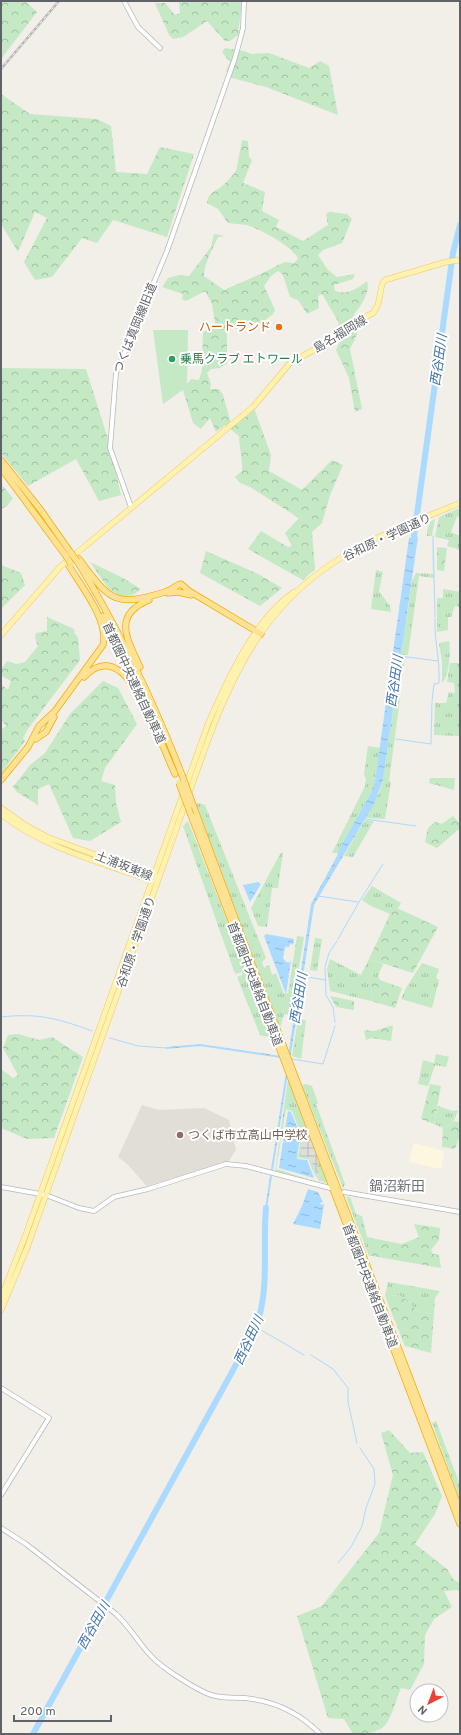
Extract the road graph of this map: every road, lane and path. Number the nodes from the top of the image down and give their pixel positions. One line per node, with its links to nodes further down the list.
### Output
1 (124, 1): 3 (street)
2 (244, 1): 8 (street, つくば真岡線旧道)
3 (160, 48)
4 (460, 260): 8 (main road, 島名福岡線)
5 (1, 460): 9 (highway, 首都圏中央連絡自動車道)
6 (1, 468): 9 (highway, 首都圏中央連絡自動車道)
7 (460, 503): 12 (main road, 谷和原・学園通り)
8 (131, 507): 13 (main road)
9 (69, 555): 10 (highway, 首都圏中央連絡自動車道, bridge)
10 (74, 563): 11 (highway); 14 (highway, 首都圏中央連絡自動車道); 15 (highway); 16 (highway, 首都圏中央連絡自動車道)
11 (212, 605): 12 (highway); 14 (highway)
12 (259, 632): 20 (main road, 谷和原・学園通り)
13 (1, 634)
14 (153, 704): 30 (highway, 首都圏中央連絡自動車道, bridge)
15 (28, 747): 16 (highway); 17 (highway)
16 (175, 774): 31 (highway, 首都圏中央連絡自動車道, bridge)
17 (1, 780)
18 (1, 808): 20 (main road, 土浦坂東線)
19 (1, 814): 20 (main road, 土浦坂東線)
20 (155, 879): 24 (main road, 谷和原・学園通り)
21 (1, 1187): 24 (street)
22 (330, 1188): 24 (street)
23 (344, 1192): 25 (street)
24 (43, 1195): 26 (main road, 谷和原・学園通り); 27 (main road, 谷和原・学園通り)
25 (460, 1212)
26 (1, 1298)
27 (1, 1310)
28 (1, 1388): 29 (street)
29 (1, 1495)
30 (460, 1510)
31 (460, 1524)
32 (1, 1528): 33 (street)
33 (320, 1734)

